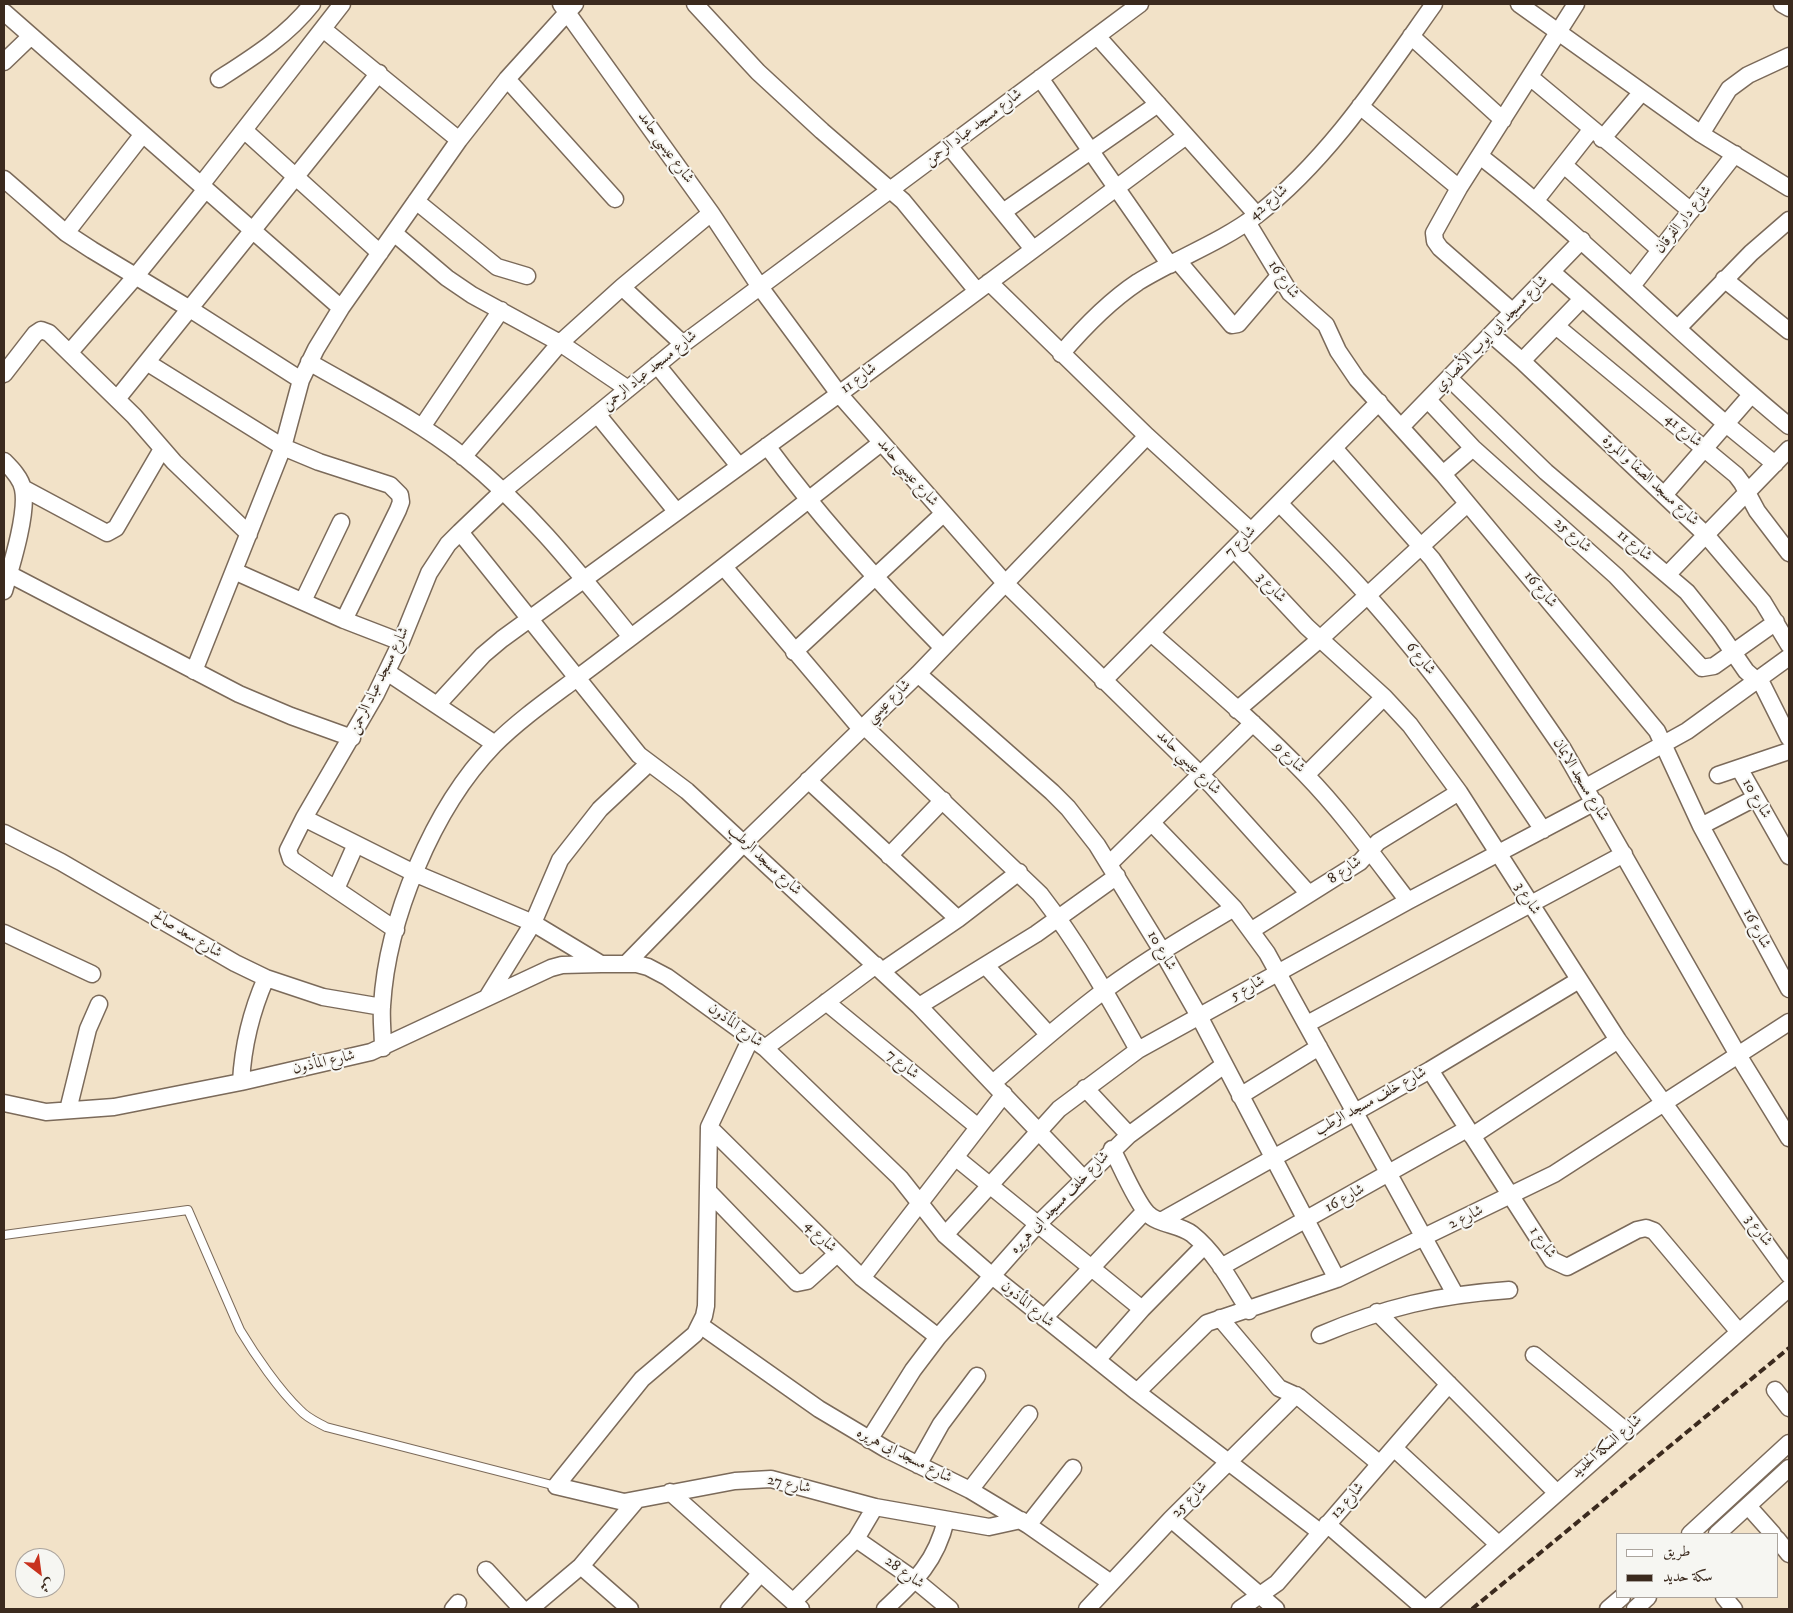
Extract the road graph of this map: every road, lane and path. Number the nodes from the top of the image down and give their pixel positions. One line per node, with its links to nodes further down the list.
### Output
1 (312, 4): 22 (street)
2 (342, 4): 12 (street)
3 (695, 4): 45 (street)
4 (1140, 4): 14 (street, شارع مسجد عباد الرحمن)
5 (1434, 4): 15 (street, شارع 42)
6 (1519, 4): 13 (street)
7 (1576, 4): 13 (street)
8 (1782, 4): 10 (street)
9 (568, 6): 23 (street); 51 (street, شارع عيسي حامد)
10 (1789, 8)
11 (4, 12): 16 (street)
12 (323, 29): 19 (street); 28 (street)
13 (1558, 32): 20 (street); 24 (street)
14 (1097, 36): 21 (street, شارع مسجد عباد الرحمن); 25 (street, شارع 16)
15 (1412, 36): 26 (street, شارع 42); 27 (street)
16 (30, 37): 18 (street); 29 (street)
17 (1789, 56): 31 (street)
18 (4, 62)
19 (378, 73): 33 (street); 39 (street)
20 (1530, 77): 27 (street); 30 (street)
21 (1040, 78): 34 (street, شارع مسجد عباد الرحمن); 35 (street)
22 (219, 79)
23 (507, 80): 33 (street); 46 (street)
24 (1641, 93): 30 (street); 31 (street)
25 (1158, 104): 32 (street, شارع 16); 35 (street)
26 (1360, 106): 43 (street); 52 (street, شارع 42)
27 (1503, 120): 37 (street)
28 (244, 130): 39 (street); 41 (street)
29 (143, 134): 41 (street); 55 (street)
30 (1597, 134): 38 (street); 49 (street)
31 (1701, 134): 36 (street)
32 (1186, 136): 42 (street, شارع 11); 52 (street, شارع 16)
33 (459, 140): 48 (street)
34 (949, 146): 45 (street, شارع مسجد عباد الرحمن); 50 (street)
35 (1091, 151): 42 (street); 50 (street)
36 (1735, 154): 44 (street); 49 (street, شارع دار الفرقان)
37 (1480, 156): 43 (street); 47 (street)
38 (1564, 165): 47 (street); 59 (street)
39 (296, 176): 54 (street); 60 (street)
40 (4, 179): 55 (street)
41 (203, 187): 54 (street); 65 (street)
42 (1117, 188): 58 (street, شارع 11); 61 (street)
43 (1459, 188): 75 (street)
44 (1789, 188)
45 (891, 190): 67 (street); 70 (street, شارع مسجد عباد الرحمن)
46 (615, 199)
47 (1536, 200): 57 (street)
48 (416, 201): 56 (street); 63 (street)
49 (1690, 211): 59 (street, شارع دار الفرقان)
50 (1003, 212): 58 (street)
51 (711, 213): 69 (street); 70 (street, شارع عيسي حامد)
52 (1252, 218): 61 (street, شارع 42); 64 (street, شارع 16)
53 (1789, 220): 66 (street)
54 (252, 230): 72 (street); 73 (street)
55 (66, 233): 65 (street)
56 (394, 233): 60 (street); 74 (street)
57 (1582, 240): 62 (street, شارع مسجد ابى ايوب الأنصاري); 68 (street)
58 (1033, 249): 67 (street, شارع 11)
59 (1660, 250): 68 (street, شارع دار الفرقان)
60 (380, 253): 72 (street)
61 (1174, 263): 64 (street); 83 (street, شارع 42)
62 (1552, 272): 71 (street); 75 (street, شارع مسجد ابى ايوب الأنصاري)
63 (527, 276)
64 (1279, 276): 96 (street, شارع 16)
65 (135, 277): 73 (street); 82 (street)
66 (1724, 279): 77 (street); 78 (street)
67 (983, 286): 83 (street); 92 (street, شارع 11)
68 (1632, 286): 77 (street)
69 (622, 287): 80 (street); 81 (street)
70 (760, 287): 81 (street, شارع مسجد عباد الرحمن); 92 (street, شارع عيسي حامد)
71 (1582, 299): 76 (street); 98 (street)
72 (341, 308): 85 (street)
73 (190, 309): 86 (street); 90 (street)
74 (501, 310): 80 (street); 100 (street)
75 (1513, 312): 79 (street, شارع مسجد ابى ايوب الأنصاري)
76 (1556, 326): 84 (street); 109 (street, شارع 41)
77 (1678, 328): 93 (street)
78 (1789, 332)
79 (1491, 334): 84 (street, شارع مسجد الصفا و المروة); 89 (street, شارع مسجد ابى ايوب الأنصاري)
80 (560, 343): 91 (street); 111 (street)
81 (683, 344): 87 (street, شارع مسجد عباد الرحمن)
82 (70, 352): 88 (street); 94 (street)
83 (1061, 354): 102 (street)
84 (1522, 361): 119 (street, شارع مسجد الصفا و المروة)
85 (308, 362): 90 (street); 100 (street)
86 (148, 363): 94 (street); 105 (street)
87 (657, 365): 91 (street, شارع مسجد عباد الرحمن); 114 (street)
88 (4, 374)
89 (1449, 378): 95 (street, شارع مسجد ابى ايوب الأنصاري); 136 (street, شارع 11)
90 (301, 380): 105 (street)
91 (628, 389): 97 (street, شارع مسجد عباد الرحمن)
92 (839, 394): 103 (street, شارع عيسي حامد); 104 (street, شارع 11)
93 (1752, 395): 98 (street); 99 (street)
94 (117, 399): 106 (street)
95 (1428, 400): 101 (street, شارع مسجد ابى ايوب الأنصاري); 108 (street, شارع 25)
96 (1379, 402): 101 (street, شارع 16); 107 (street, شارع 7)
97 (597, 414): 117 (street, شارع مسجد عباد الرحمن); 123 (street)
98 (1726, 424): 109 (street); 113 (street)
99 (1789, 426)
100 (422, 427): 111 (street)
101 (1401, 427): 115 (street, شارع 16)
102 (1147, 436): 126 (street); 139 (street, شارع عيسي)
103 (881, 443): 120 (street); 124 (street, شارع عيسي حامد)
104 (767, 446): 114 (street, شارع 11); 120 (street)
105 (283, 447): 128 (street); 144 (street)
106 (162, 448): 116 (street); 128 (street)
107 (1334, 448): 121 (street, شارع 7); 130 (street, شارع مسجد الايمان)
108 (1473, 448): 115 (street); 153 (street, شارع 25)
109 (1705, 449): 118 (street, شارع 41); 119 (street)
110 (1789, 449): 113 (street)
111 (463, 457): 117 (street)
112 (4, 460): 116 (street)
113 (1775, 464): 118 (street)
114 (739, 466): 123 (street, شارع 11)
115 (1443, 474): 122 (street, شارع 16)
116 (23, 488): 135 (street)
117 (503, 491): 127 (street, شارع مسجد عباد الرحمن); 137 (street)
118 (1748, 492): 129 (street); 132 (street, شارع 41)
119 (1664, 495): 129 (street, شارع مسجد الصفا و المروة)
120 (807, 501): 133 (street); 138 (street)
121 (1279, 503): 126 (street, شارع 7); 141 (street, شارع 6)
122 (1467, 504): 130 (street); 168 (street, شارع 16)
123 (676, 511): 137 (street, شارع 11)
124 (943, 514): 138 (street); 139 (street, شارع عيسي حامد)
125 (341, 522): 142 (street)
126 (1252, 531): 131 (street, شارع 7)
127 (460, 532): 143 (street, شارع مسجد الرطب); 149 (street, شارع مسجد عباد الرحمن)
128 (249, 534): 134 (street)
129 (1706, 535): 136 (street); 145 (street, شارع مسجد الصفا و المروة)
130 (1420, 545): 141 (street); 177 (street, شارع مسجد الايمان)
131 (1234, 549): 146 (street, شارع 7); 148 (street, شارع 3)
132 (1789, 553)
133 (724, 567): 147 (street); 152 (street)
134 (234, 571): 142 (street); 155 (street)
135 (8, 574): 140 (street); 155 (street)
136 (1668, 574): 153 (street, شارع 11)
137 (583, 578): 143 (street, شارع 11); 147 (street)
138 (875, 578): 151 (street); 152 (street)
139 (1006, 584): 151 (street, شارع عيسي); 159 (street, شارع عيسي حامد)
140 (4, 591)
141 (1367, 595): 148 (street); 185 (street, شارع 6)
142 (303, 601): 144 (street)
143 (529, 619): 158 (street, شارع مسجد الرطب); 162 (street, شارع 11)
144 (344, 620): 149 (street)
145 (1776, 622): 150 (street, شارع مسجد الصفا و المروة); 153 (street)
146 (1151, 633): 159 (street, شارع 7); 163 (street, شارع 9)
147 (631, 637): 158 (street)
148 (1320, 639): 161 (street, شارع 3); 163 (street)
149 (401, 642): 156 (street, شارع مسجد عباد الرحمن)
150 (1789, 645)
151 (943, 648): 157 (street, شارع عيسي)
152 (794, 652): 165 (street)
153 (1733, 652): 160 (street, شارع 11)
154 (1789, 657): 160 (street)
155 (194, 670): 166 (street)
156 (388, 672): 162 (street); 166 (street, شارع مسجد عباد الرحمن)
157 (918, 674): 165 (street, شارع عيسي); 194 (street, شارع 10)
158 (577, 678): 169 (street); 171 (street, شارع مسجد الرطب)
159 (1103, 681): 173 (street, شارع عيسي حامد)
160 (1758, 681): 167 (street, شارع 11); 168 (street)
161 (1384, 697): 174 (street); 178 (street, شارع 3)
162 (437, 705): 169 (street)
163 (1237, 710): 164 (street, شارع 9)
164 (1252, 723): 173 (street); 174 (street, شارع 9)
165 (862, 728): 176 (street, شارع عيسي); 180 (street)
166 (352, 738): 182 (street, شارع مسجد عباد الرحمن)
167 (1789, 738)
168 (1664, 743): 177 (street); 184 (street, شارع 16)
169 (495, 744): 196 (street)
170 (1789, 751): 172 (street)
171 (648, 764): 187 (street, شارع مسجد الرطب); 204 (street)
172 (1739, 768): 175 (street); 179 (street, شارع 10)
173 (1201, 774): 183 (street); 198 (street, شارع عيسي حامد)
174 (1306, 775): 189 (street, شارع 9)
175 (1718, 775)
176 (808, 780): 187 (street, شارع عيسي); 192 (street)
177 (1586, 787): 181 (street, شارع مسجد الايمان)
178 (1459, 792): 189 (street, شارع 8); 190 (street, شارع 3)
179 (1756, 798): 184 (street); 193 (street, شارع 10)
180 (943, 800): 192 (street); 195 (street)
181 (1595, 802): 185 (street, شارع 5); 191 (street, شارع مسجد الايمان)
182 (304, 818): 188 (street); 197 (street, شارع مسجد عباد الرحمن)
183 (1152, 823): 194 (street); 201 (street)
184 (1701, 826): 217 (street, شارع 16)
185 (1543, 830): 190 (street, شارع 5)
186 (4, 833): 215 (street, شارع سعد صالح)
187 (744, 843): 210 (street, شارع عيسي); 212 (street, شارع مسجد الرطب)
188 (356, 844): 196 (street); 197 (street)
189 (1370, 852): 198 (street, شارع 8); 199 (street, شارع 9)
190 (1499, 853): 199 (street, شارع 5); 200 (street, شارع 3)
191 (1624, 854): 200 (street); 234 (street, شارع مسجد الايمان)
192 (889, 856): 203 (street)
193 (1789, 856)
194 (1113, 870): 202 (street); 208 (street, شارع 10)
195 (1019, 872): 202 (street); 203 (street)
196 (414, 873): 204 (street); 205 (street)
197 (336, 889): 205 (street)
198 (1309, 894): 206 (street, شارع 8)
199 (1408, 901): 213 (street, شارع 5)
200 (1529, 904): 216 (street, شارع 3); 226 (street)
201 (1234, 908): 206 (street); 208 (street)
202 (1059, 918): 211 (street); 218 (street)
203 (958, 919): 212 (street)
204 (534, 923): 209 (street); 219 (street)
205 (396, 930): 223 (street)
206 (1252, 930): 213 (street)
207 (4, 932): 214 (street)
208 (1162, 951): 218 (street); 224 (street, شارع 10)
209 (601, 964): 210 (street, شارع المأذون); 219 (street, شارع المأذون)
210 (626, 964): 228 (street, شارع المأذون)
211 (986, 966): 222 (street); 227 (street)
212 (879, 968): 220 (street); 222 (street, شارع مسجد الرطب)
213 (1279, 972): 224 (street, شارع 5); 226 (street)
214 (92, 974)
215 (266, 978): 223 (street, شارع سعد صالح); 237 (street)
216 (1579, 980): 229 (street, شارع 3); 236 (street, شارع خلف مسجد الرطب)
217 (1789, 989)
218 (1105, 990): 227 (street); 233 (street)
219 (488, 996): 231 (street, شارع المأذون)
220 (826, 1002): 232 (street); 247 (street, شارع 7)
221 (99, 1004): 243 (street)
222 (919, 1006): 238 (street, شارع مسجد الرطب)
223 (382, 1008): 231 (street)
224 (1199, 1016): 233 (street, شارع 5); 235 (street, شارع 10)
225 (1789, 1022): 234 (street, شارع 2)
226 (1307, 1024): 230 (street)
227 (1048, 1034): 238 (street)
228 (751, 1038): 232 (street, شارع المأذون); 246 (street)
229 (1618, 1040): 241 (street, شارع 3); 249 (street, شارع 16)
230 (1319, 1047): 240 (street); 244 (street)
231 (383, 1048): 237 (street, شارع المأذون)
232 (765, 1048): 260 (street, شارع المأذون)
233 (1138, 1050): 239 (street, شارع 5)
234 (1738, 1055): 241 (street, شارع 2); 245 (street, شارع مسجد الايمان)
235 (1224, 1065): 240 (street, شارع 10); 250 (street, شارع خلف مسجد ابى هريره)
236 (1430, 1070): 244 (street, شارع خلف مسجد الرطب); 249 (street, شارع 1)
237 (241, 1082): 243 (street, شارع المأذون)
238 (998, 1088): 247 (street); 248 (street, شارع مسجد الرطب)
239 (1085, 1088): 248 (street, شارع 5); 250 (street)
240 (1240, 1096): 253 (street, شارع 10)
241 (1665, 1103): 259 (street, شارع 2); 273 (street, شارع 3)
242 (4, 1104): 243 (street, شارع المأذون)
243 (68, 1110)
244 (1354, 1112): 253 (street, شارع خلف مسجد الرطب); 255 (street)
245 (1783, 1116): 251 (street, شارع مسجد الايمان)
246 (709, 1127): 258 (street); 269 (street, شارع 4)
247 (978, 1127): 254 (street)
248 (1038, 1130): 256 (street, شارع مسجد الرطب); 257 (street, شارع 5)
249 (1470, 1132): 255 (street, شارع 16); 259 (street, شارع 1)
250 (1129, 1135): 252 (street, شارع خلف مسجد ابى هريره)
251 (1789, 1138)
252 (1112, 1149): 256 (street, شارع خلف مسجد ابى هريره); 261 (street)
253 (1272, 1156): 262 (street, شارع خلف مسجد الرطب); 263 (street, شارع 10)
254 (955, 1157): 257 (street); 260 (street)
255 (1390, 1174): 263 (street, شارع 16); 267 (street)
256 (1083, 1178): 264 (street, شارع خلف مسجد ابى هريره)
257 (989, 1185): 264 (street); 266 (street, شارع 5)
258 (708, 1191): 269 (street); 284 (street)
259 (1511, 1196): 267 (street, شارع 2); 285 (street, شارع 1)
260 (919, 1203): 266 (street, شارع المأذون); 274 (street)
261 (1145, 1211): 262 (street); 271 (street)
262 (1161, 1221): 268 (street)
263 (1306, 1221): 270 (street, شارع 16); 275 (street, شارع 10)
264 (1037, 1225): 271 (street); 272 (street, شارع خلف مسجد ابى هريره)
265 (4, 1235): 306 (lane)
266 (945, 1235): 272 (street, شارع المأذون)
267 (1426, 1237): 275 (street, شارع 2); 278 (street)
268 (1204, 1246): 270 (street); 279 (street)
269 (837, 1254): 274 (street, شارع 4)
270 (1221, 1267): 280 (street)
271 (1092, 1269): 279 (street); 282 (street)
272 (991, 1275): 282 (street, شارع المأذون); 287 (street, شارع خلف مسجد ابى هريره)
273 (1789, 1275)
274 (862, 1278): 287 (street, شارع 4)
275 (1337, 1279): 280 (street, شارع 2)
276 (1789, 1288): 285 (street, شارع السكة الحديد)
277 (1508, 1290): 278 (street)
278 (1456, 1294): 281 (street)
279 (1142, 1309): 289 (street)
280 (1249, 1310): 283 (street, شارع 2)
281 (1377, 1312): 286 (street); 291 (street)
282 (1044, 1318): 289 (street, شارع المأذون)
283 (1220, 1318): 293 (street, شارع 2); 294 (street)
284 (700, 1325): 298 (street, شارع مسجد ابى هريره); 306 (street)
285 (1739, 1332): 297 (street, شارع السكة الحديد)
286 (1320, 1335)
287 (938, 1337): 298 (street, شارع خلف مسجد ابى هريره)
288 (1534, 1355): 297 (street)
289 (1097, 1360): 293 (street, شارع المأذون)
290 (976, 1376): 302 (street)
291 (1449, 1384): 300 (street, شارع 12); 309 (street)
292 (1775, 1390): 295 (street)
293 (1137, 1392): 301 (street, شارع المأذون)
294 (1296, 1395): 301 (street, شارع 25); 303 (street)
295 (1789, 1408)
296 (1028, 1414): 307 (street)
297 (1626, 1431): 309 (street, شارع السكة الحديد)
298 (869, 1440): 302 (street, شارع مسجد ابى هريره)
299 (1789, 1443): 317 (street)
300 (1394, 1448): 303 (street, شارع 12); 322 (street)
301 (1228, 1461): 313 (street, شارع 25); 316 (street, شارع المأذون)
302 (918, 1464): 307 (street, شارع مسجد ابى هريره)
303 (1380, 1464): 316 (street, شارع 12)
304 (1073, 1468): 315 (street)
305 (1789, 1468): 311 (street)
306 (556, 1486): 310 (street, شارع 27)
307 (970, 1490): 315 (street, شارع مسجد ابى هريره)
308 (670, 1492): 310 (street, شارع 27); 312 (street, شارع 27); 326 (street)
309 (1556, 1492): 322 (street, شارع السكة الحديد)
310 (634, 1502): 324 (street)
311 (1748, 1506): 318 (street); 319 (street)
312 (875, 1507): 314 (street, شارع 27); 320 (street)
313 (1172, 1519): 328 (street, شارع 25); 329 (street)
314 (946, 1520): 315 (street, شارع 27); 327 (street)
315 (1025, 1523): 328 (street, شارع مسجد ابى هريره)
316 (1324, 1528): 329 (street, شارع 12); 343 (street, شارع المأذون)
317 (1691, 1533)
318 (1718, 1533)
319 (1772, 1533)
320 (856, 1539): 327 (street, شارع 28); 333 (street)
321 (1778, 1540): 323 (street)
322 (1498, 1544): 343 (street, شارع السكة الحديد)
323 (1789, 1554)
324 (581, 1566): 336 (street); 337 (street)
325 (486, 1570): 335 (street)
326 (760, 1574): 333 (street); 338 (street)
327 (915, 1580): 339 (street); 340 (street, شارع 28)
328 (1111, 1583): 334 (street, شارع 25)
329 (1259, 1595): 341 (street, شارع 12); 342 (street)
330 (1621, 1598): 344 (street)
331 (1647, 1598): 345 (street)
332 (1725, 1598): 346 (street)
333 (797, 1606)
334 (1096, 1606)
335 (522, 1609)
336 (530, 1609)
337 (630, 1609)
338 (729, 1609)
339 (885, 1609)
340 (950, 1609)
341 (1240, 1609)
342 (1276, 1609)
343 (1426, 1609)
344 (1608, 1609)
345 (1634, 1609)
346 (1734, 1609)

